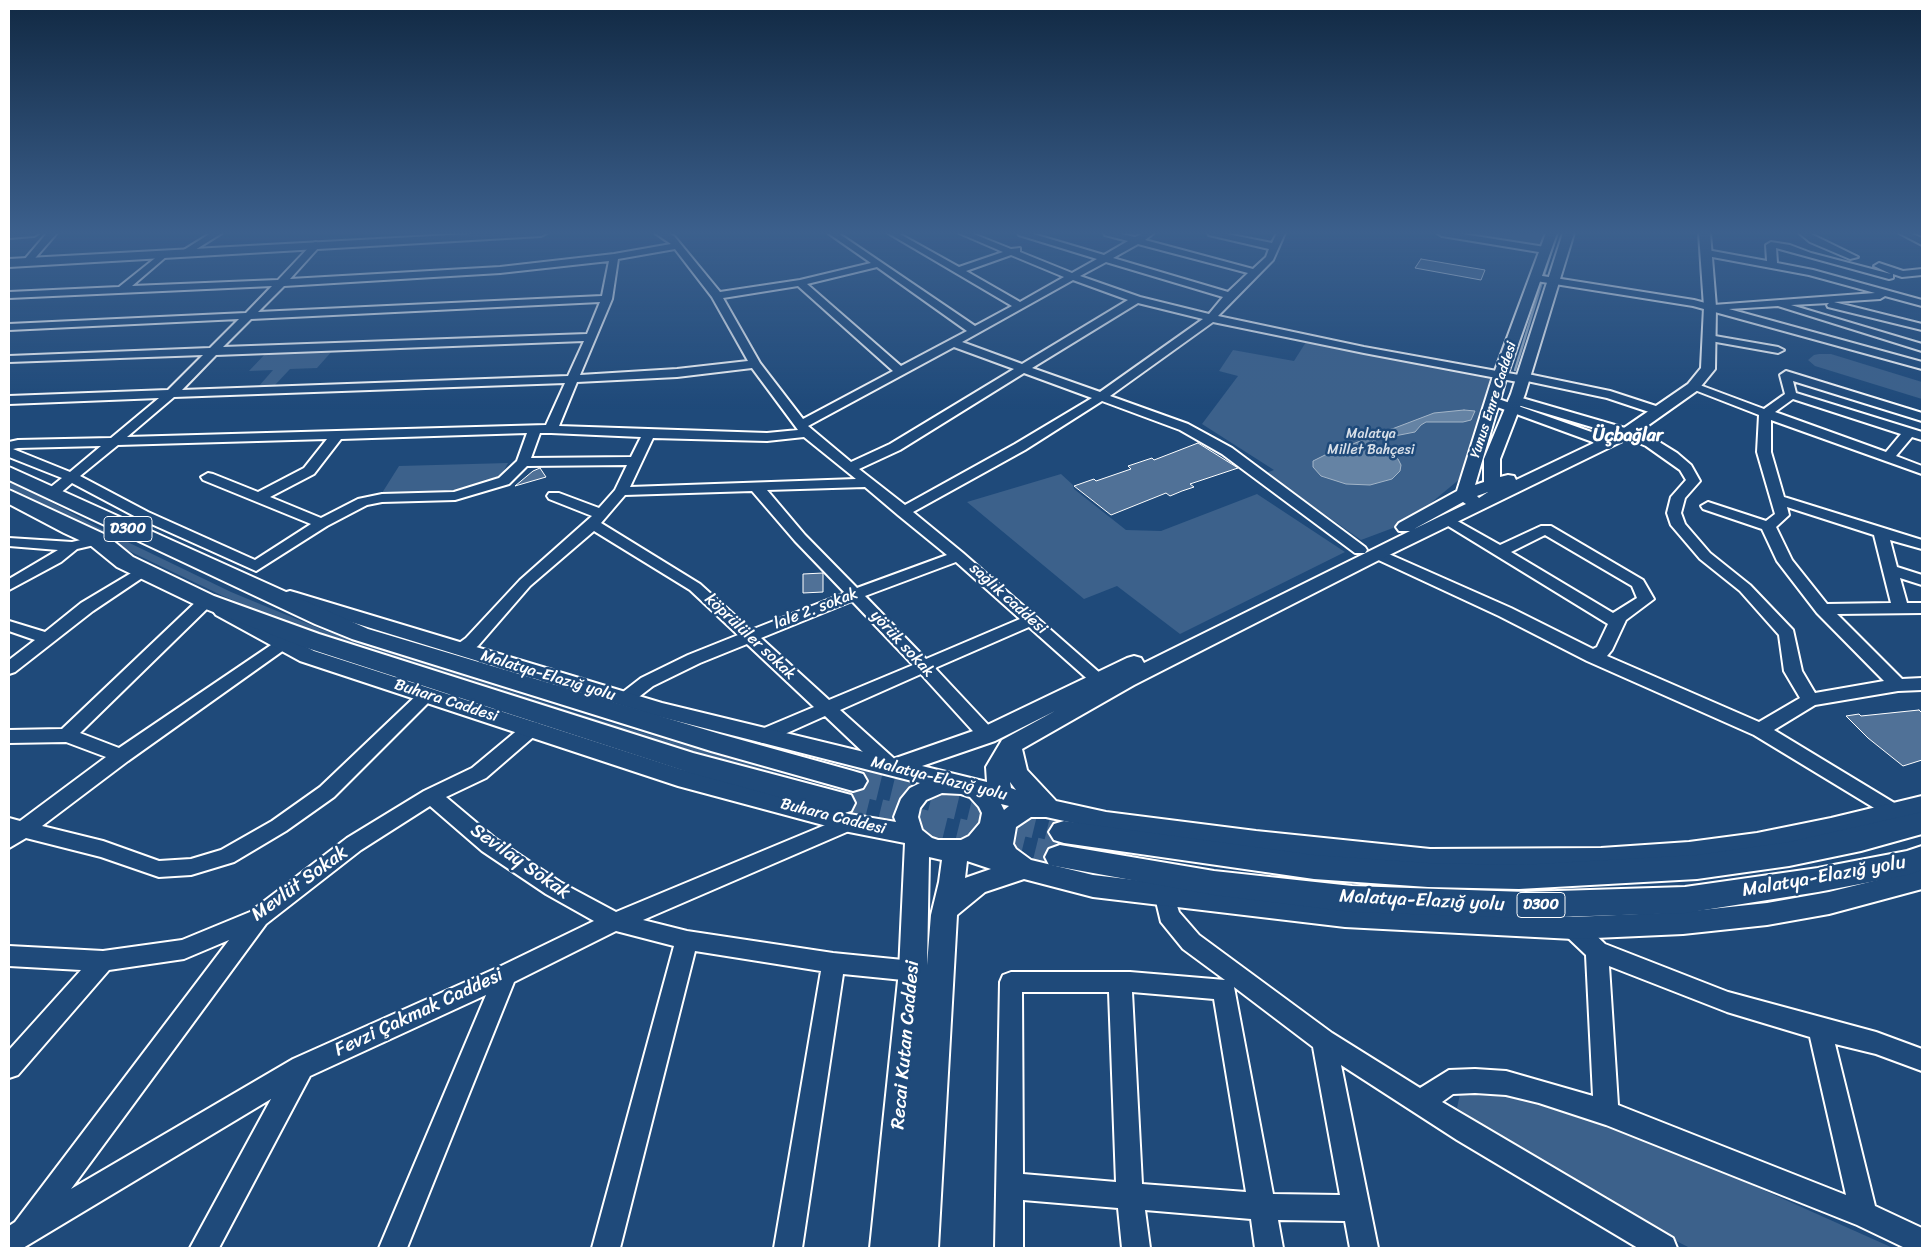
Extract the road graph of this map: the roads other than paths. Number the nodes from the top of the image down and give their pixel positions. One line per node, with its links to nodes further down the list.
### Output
1 (84, 292): 19 (street)
2 (273, 292): 30 (street)
3 (609, 292): 23 (street)
4 (714, 292): 21 (street, sağlık caddesi)
5 (745, 292): 21 (street)
6 (810, 292): 48 (street)
7 (919, 292): 35 (street)
8 (995, 292): 28 (street)
9 (1045, 292): 28 (street)
10 (1116, 292): 24 (street)
11 (1216, 292): 22 (street)
12 (1234, 292): 22 (street)
13 (1531, 292): 50 (main road, Yunus Emre Caddesi)
14 (1549, 292): 51 (main road, Yunus Emre Caddesi)
15 (1621, 292): 29 (street)
16 (1709, 292): 29 (main road)
17 (1882, 292): 20 (street)
18 (1922, 292): 20 (street)
19 (9, 295)
20 (1893, 295): 25 (street); 27 (street)
21 (717, 296): 45 (street, sağlık caddesi)
22 (1230, 296): 31 (street)
23 (608, 299): 30 (street); 36 (street)
24 (1136, 299): 31 (street); 47 (street)
25 (1805, 300): 26 (street); 34 (street)
26 (1768, 303): 29 (street); 37 (street)
27 (1922, 303)
28 (1020, 306): 35 (street)
29 (1710, 307): 32 (street); 38 (main road)
30 (250, 316): 33 (street); 43 (street)
31 (1211, 318): 50 (street); 56 (street)
32 (1768, 324): 41 (street); 42 (street)
33 (9, 327)
34 (1922, 327)
35 (975, 331): 39 (street)
36 (590, 337): 43 (street); 52 (street)
37 (1884, 337): 40 (street); 41 (street)
38 (1709, 338): 42 (street); 53 (main road)
39 (953, 343): 47 (street); 48 (street)
40 (1922, 348)
41 (1862, 349): 46 (street)
42 (1778, 350): 49 (street)
43 (215, 352): 44 (street); 54 (street)
44 (9, 359)
45 (755, 364): 52 (street); 64 (street, sağlık caddesi)
46 (1922, 366)
47 (1022, 368): 56 (street); 78 (street)
48 (900, 371): 64 (street)
49 (1786, 375): 55 (street); 62 (street)
50 (1500, 376): 51 (street); 58 (main road, Yunus Emre Caddesi)
51 (1523, 378): 59 (main road, Yunus Emre Caddesi); 60 (street)
52 (573, 379): 54 (street); 63 (street)
53 (1693, 387): 60 (main road); 61 (street)
54 (170, 395): 57 (street); 71 (street)
55 (1791, 395): 61 (street); 66 (street)
56 (1101, 397): 94 (street); 105 (street)
57 (9, 400)
58 (1493, 401): 59 (street); 91 (main road, Yunus Emre Caddesi)
59 (1513, 404): 67 (street); 72 (street); 85 (main road, Yunus Emre Caddesi)
60 (1658, 411): 67 (main road)
61 (1765, 414): 75 (street); 92 (street)
62 (1922, 417)
63 (551, 429): 65 (street); 68 (street)
64 (804, 429): 68 (street); 78 (street, sağlık caddesi)
65 (535, 430): 69 (street); 77 (street)
66 (1909, 432): 70 (street); 75 (street)
67 (1627, 433): 72 (main road); 133 (street)
68 (649, 434): 76 (street)
69 (337, 435): 71 (street); 90 (street)
70 (1922, 436)
71 (115, 441): 73 (street); 82 (street)
72 (1606, 442): 85 (main road)
73 (9, 446)
74 (9, 452): 82 (street)
75 (1888, 458): 79 (street)
76 (636, 461): 77 (street); 86 (street)
77 (524, 462): 97 (street)
78 (850, 468): 83 (street, sağlık caddesi)
79 (1922, 470)
80 (9, 473): 87 (highway, Malatya-Elazığ yolu / D300)
81 (208, 477): 90 (street)
82 (71, 478): 87 (street); 97 (street)
83 (869, 483): 84 (street); 94 (street, sağlık caddesi)
84 (757, 488): 86 (street); 113 (street, yörük sokak)
85 (1495, 490): 91 (main road)
86 (621, 491): 95 (street)
87 (52, 492): 111 (highway, Malatya-Elazığ yolu / D300)
88 (9, 496): 100 (highway, Buhara Caddesi / D300)
89 (554, 496): 95 (street, köprülüler sokak)
90 (258, 498): 97 (street)
91 (1471, 500): 96 (main road); 105 (main road)
92 (1778, 500): 98 (street); 99 (street)
93 (1708, 506): 98 (street)
94 (902, 512): 107 (street, sağlık caddesi)
95 (598, 519): 121 (street, köprülüler sokak); 124 (street)
96 (1447, 521): 104 (street); 105 (main road)
97 (322, 523)
98 (1768, 526): 117 (street)
99 (1881, 533): 102 (street); 108 (street)
100 (98, 540): 103 (street); 109 (highway, Buhara Caddesi / D300)
101 (16, 543): 103 (street); 106 (street)
102 (1922, 545)
103 (72, 546): 112 (street)
104 (1496, 549): 119 (street); 119 (street)
105 (1369, 552): 125 (street); 129 (main road)
106 (9, 554)
107 (958, 556): 113 (street, lale 2. sokak); 118 (street, sağlık caddesi)
108 (1891, 570): 110 (street); 115 (street)
109 (143, 571): 114 (highway, Buhara Caddesi / D300); 122 (street)
110 (1922, 580)
111 (248, 584): 124 (main road, Malatya-Elazığ yolu / D300); 144 (highway)
112 (9, 585)
113 (855, 594): 121 (street, lale 2. sokak); 126 (street, yörük sokak)
114 (206, 601): 123 (main road, Buhara Caddesi / D300); 138 (street); 150 (highway)
115 (1900, 608): 116 (street); 117 (street)
116 (1922, 608)
117 (1823, 609): 130 (street)
118 (1031, 620): 126 (street); 129 (street, sağlık caddesi)
119 (1616, 622): 125 (street)
120 (9, 626): 122 (street)
121 (749, 635): 132 (street, lale 2. sokak); 134 (street, köprülüler sokak)
122 (47, 638): 127 (street)
123 (283, 645): 131 (main road, Buhara Caddesi / D300); 142 (street)
124 (461, 650): 132 (main road, Malatya-Elazığ yolu / D300)
125 (1594, 657): 136 (street)
126 (924, 666): 134 (street); 137 (street, yörük sokak)
127 (9, 668)
128 (1922, 684): 130 (street)
129 (1105, 685): 137 (main road); 141 (main road)
130 (1898, 685): 133 (street)
131 (427, 695): 135 (main road, Buhara Caddesi / D300); 152 (street)
132 (625, 699): 140 (main road, Malatya-Elazığ yolu / D300)
133 (1810, 700): 136 (street)
134 (827, 708): 140 (street); 143 (street, köprülüler sokak)
135 (532, 728): 147 (street, Mevlüt Sokak); 150 (main road, Buhara Caddesi / D300)
136 (1760, 730): 149 (street)
137 (987, 734): 143 (main road)
138 (67, 735): 139 (street); 142 (street)
139 (9, 736)
140 (762, 736): 143 (main road, Malatya-Elazığ yolu / D300)
141 (1010, 746): 146 (main road); 154 (main road)
142 (122, 756): 152 (street)
143 (892, 768): 145 (main road, Malatya-Elazığ yolu / D300)
144 (854, 781)
145 (964, 785): 146 (main road, Malatya-Elazığ yolu / D300); 153 (main road); 155 (main road)
146 (999, 794): 154 (main road, Malatya-Elazığ yolu / D300)
147 (431, 796): 160 (street, Mevlüt Sokak); 161 (street, Sevilay Sokak)
148 (1922, 804): 149 (main road, Malatya-Elazığ yolu)
149 (1894, 812): 154 (main road, Malatya-Elazığ yolu / D300)
150 (845, 813): 153 (main road, Buhara Caddesi / D300); 161 (street, Fevzi Çakmak Caddesi)
151 (1922, 823): 154 (highway, Malatya-Elazığ yolu / D300)
152 (13, 832)
153 (914, 838): 155 (main road); 168 (main road, Recai Kutan Caddesi)
154 (1049, 848): 155 (main road, D300); 158 (highway, Malatya-Elazığ yolu); 158 (main road, Malatya-Elazığ yolu / D300); 159 (main road)
155 (959, 850): 159 (main road, Recai Kutan Caddesi)
156 (1922, 858): 158 (highway, Malatya-Elazığ yolu / D300)
157 (1922, 879): 162 (main road, Malatya-Elazığ yolu)
158 (1161, 883): 162 (main road, Malatya-Elazığ yolu); 172 (street)
159 (945, 910): 190 (main road, Recai Kutan Caddesi)
160 (258, 918): 166 (street, Mevlüt Sokak); 183 (street)
161 (615, 922): 163 (street, Sevilay Sokak); 169 (street, Fevzi Çakmak Caddesi)
162 (1573, 928): 164 (street)
163 (687, 940): 167 (street, Sevilay Sokak); 187 (street)
164 (1597, 951): 171 (street); 177 (street)
165 (9, 956): 166 (street, Mevlüt Sokak)
166 (103, 961): 174 (street)
167 (833, 963): 168 (street, Sevilay Sokak); 188 (street)
168 (913, 971): 189 (main road, Recai Kutan Caddesi)
169 (505, 975): 175 (street, Fevzi Çakmak Caddesi); 186 (street)
170 (1120, 982): 178 (street); 179 (street); 180 (street)
171 (1820, 1029): 173 (street); 182 (street)
172 (1324, 1041): 176 (street); 181 (street)
173 (1922, 1060)
174 (9, 1067)
175 (302, 1067): 183 (street, Fevzi Çakmak Caddesi); 185 (street)
176 (1421, 1102): 177 (street); 195 (street)
177 (1606, 1113): 182 (street)
178 (1010, 1186): 179 (street); 191 (street)
179 (1130, 1197): 180 (street); 192 (street)
180 (1262, 1207): 181 (street); 193 (street)
181 (1356, 1208): 194 (street)
182 (1864, 1215): 184 (street)
183 (15, 1241)
184 (1922, 1242)
185 (204, 1248)
186 (393, 1248)
187 (606, 1248)
188 (788, 1248)
189 (887, 1248)
190 (921, 1248)
191 (1009, 1248)
192 (1136, 1248)
193 (1269, 1248)
194 (1364, 1248)
195 (1663, 1248)

